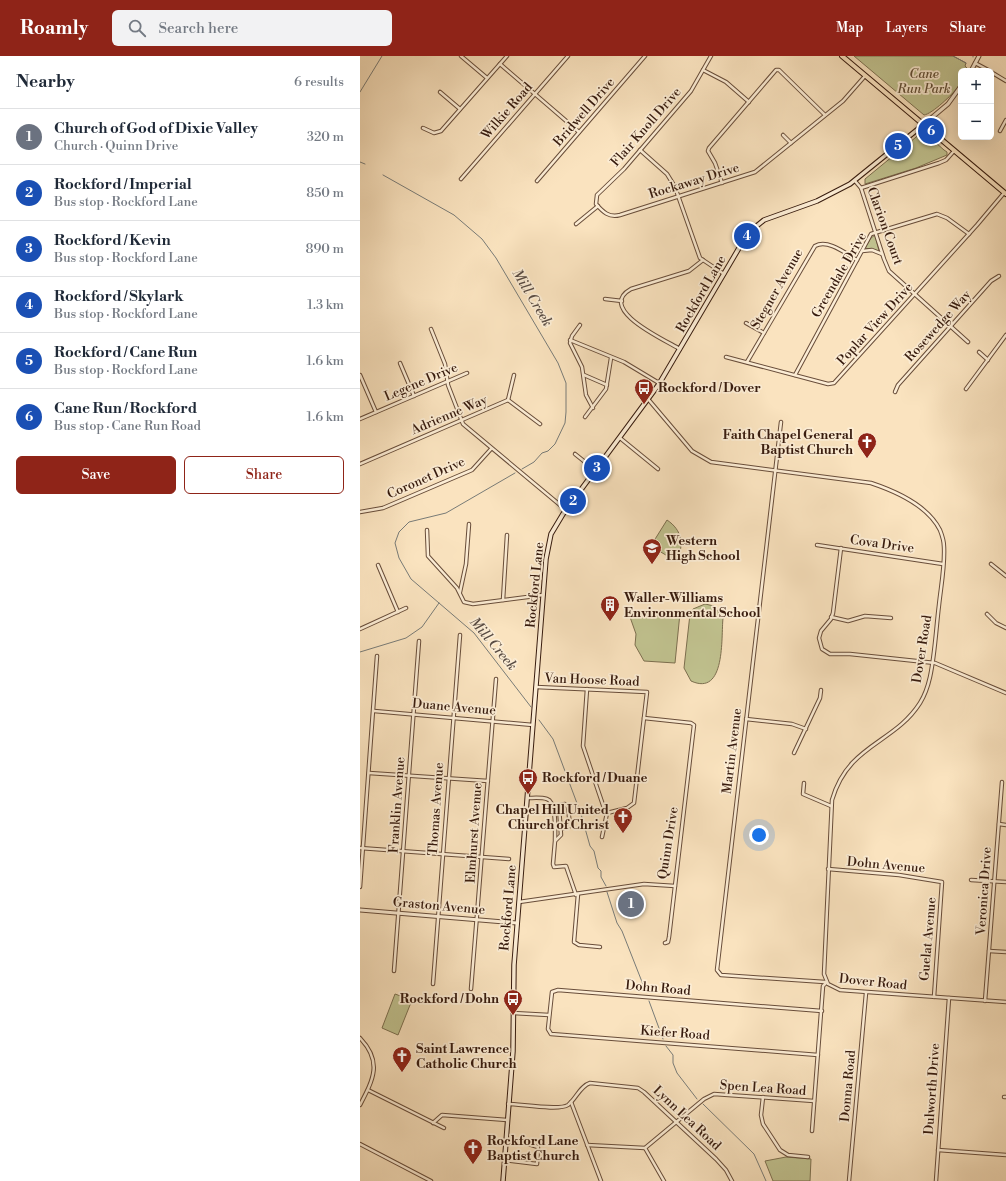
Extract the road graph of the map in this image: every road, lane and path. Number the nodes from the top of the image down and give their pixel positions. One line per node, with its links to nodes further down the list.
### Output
1 (462, 56): 15 (street)
2 (507, 56): 9 (street)
3 (568, 56): 19 (street, Wilkie Road)
4 (645, 56): 27 (street, Bridwell Drive)
5 (710, 56): 12 (street, Flair Knoll Drive)
6 (842, 56): 14 (highway)
7 (979, 56): 8 (street)
8 (975, 63): 10 (street); 11 (street)
9 (500, 64): 15 (street); 19 (street)
10 (972, 68)
11 (984, 68)
12 (703, 70): 20 (street); 30 (street, Flair Knoll Drive)
13 (994, 73): 16 (street)
14 (866, 76): 22 (street, Rockaway Drive); 24 (highway)
15 (487, 78): 21 (street)
16 (1006, 80)
17 (958, 90): 24 (street)
18 (440, 92): 21 (street)
19 (534, 94): 27 (street); 32 (street, Wilkie Road)
20 (749, 102): 22 (street); 35 (street)
21 (460, 109): 25 (street)
22 (825, 115): 29 (street, Rockaway Drive)
23 (1006, 120): 26 (street)
24 (923, 125): 31 (highway); 34 (main road, Rockford Lane)
25 (423, 128)
26 (1000, 131)
27 (580, 132): 33 (street, Bridwell Drive)
28 (783, 135): 29 (street)
29 (791, 143): 35 (street, Rockaway Drive)
30 (640, 150): 38 (street); 39 (street, Flair Knoll Drive)
31 (954, 150): 36 (street); 37 (highway)
32 (461, 180)
33 (537, 180)
34 (855, 181): 36 (street, Clarion Court); 47 (main road, Rockford Lane)
35 (722, 183): 38 (street, Rockaway Drive)
36 (861, 188): 41 (street, Clarion Court)
37 (1005, 194): 42 (street, Poplar View Drive)
38 (680, 196): 39 (street, Rockaway Drive); 45 (street)
39 (598, 206): 40 (street)
40 (576, 224)
41 (876, 232): 42 (street, Greendale Drive); 43 (street, Greendale Drive); 44 (street, Clarion Court)
42 (969, 234): 49 (street, Poplar View Drive)
43 (861, 252): 44 (street); 46 (street, Greendale Drive)
44 (883, 255): 49 (street, Clarion Court)
45 (703, 260): 47 (street); 51 (street)
46 (857, 260): 56 (street, Stegner Avenue); 71 (street, Greendale Drive)
47 (724, 274): 60 (main road, Rockford Lane)
48 (999, 276): 54 (street, Rosewedge Way)
49 (915, 294): 54 (street, Clarion Court); 71 (street, Poplar View Drive)
50 (605, 299): 51 (street)
51 (622, 301): 60 (street)
52 (746, 323): 56 (street)
53 (580, 325): 58 (street)
54 (951, 326): 59 (street, Clarion Court); 76 (street, Rosewedge Way)
55 (431, 329): 72 (street)
56 (764, 333): 65 (street, Stegner Avenue)
57 (1006, 335): 64 (street)
58 (570, 340): 63 (street); 70 (street)
59 (968, 342)
60 (680, 349): 73 (main road, Rockford Lane)
61 (979, 352): 64 (street)
62 (726, 357): 65 (street, Poplar View Drive)
63 (610, 358): 73 (street); 74 (street)
64 (988, 360): 75 (street)
65 (746, 362): 71 (street, Poplar View Drive)
66 (400, 363): 77 (street)
67 (468, 373): 72 (street, Legene Drive)
68 (360, 375): 81 (street)
69 (514, 375): 78 (street)
70 (583, 375): 74 (street); 80 (street)
71 (795, 375)
72 (448, 382): 77 (street, Legene Drive); 84 (street)
73 (659, 384): 79 (main road, Rockford Lane)
74 (607, 385): 80 (street)
75 (966, 388)
76 (895, 392)
77 (414, 396): 81 (street, Legene Drive)
78 (508, 400): 84 (street, Adrienne Way); 86 (street)
79 (648, 400): 87 (main road, Rockford Lane); 93 (street, Dover Road)
80 (592, 408): 82 (street)
81 (376, 412): 83 (street, Legene Drive)
82 (585, 417)
83 (360, 419)
84 (461, 421): 88 (street); 90 (street, Adrienne Way)
85 (781, 422): 93 (street, Martin Avenue)
86 (540, 424)
87 (620, 438): 91 (street); 92 (main road, Rockford Lane)
88 (492, 449): 94 (street); 95 (street, Coronet Drive)
89 (576, 454): 92 (street)
90 (360, 464)
91 (658, 469)
92 (595, 470): 94 (main road, Rockford Lane)
93 (775, 471): 101 (street, Dover Road); 128 (street, Martin Avenue)
94 (566, 510): 106 (main road, Rockford Lane)
95 (360, 512)
96 (468, 524): 105 (street)
97 (427, 530): 105 (street)
98 (507, 535): 107 (street)
99 (817, 545): 100 (street, Cova Drive)
100 (841, 548): 101 (street, Cova Drive); 111 (street)
101 (943, 564): 118 (street, Dover Road)
102 (992, 564): 104 (street)
103 (378, 565): 109 (street)
104 (1006, 576)
105 (460, 592): 107 (street)
106 (543, 595): 107 (street); 120 (main road, Rockford Lane)
107 (503, 600)
108 (406, 608): 109 (street)
109 (398, 612): 114 (street)
110 (987, 614): 113 (street)
111 (832, 617): 112 (street); 118 (street)
112 (891, 618)
113 (1006, 628)
114 (360, 629)
115 (460, 635): 126 (street, Thomas Avenue)
116 (419, 641): 125 (street, Franklin Avenue)
117 (377, 656): 124 (street)
118 (932, 663): 123 (street); 140 (street, Dover Road)
119 (496, 679): 129 (street, Elmhurst Avenue)
120 (536, 687): 121 (street, Van Hoose Road); 130 (main road, Rockford Lane)
121 (587, 689): 127 (street, Van Hoose Road); 141 (street)
122 (821, 690): 131 (street)
123 (1006, 693)
124 (374, 711): 125 (street, Duane Avenue); 133 (street)
125 (414, 714): 126 (street, Duane Avenue); 134 (street, Franklin Avenue)
126 (453, 717): 129 (street, Duane Avenue); 135 (street, Thomas Avenue)
127 (644, 718): 141 (street); 157 (street, Quinn Drive)
128 (746, 719): 131 (street); 171 (street, Martin Avenue)
129 (493, 721): 130 (street, Duane Avenue); 136 (street, Elmhurst Avenue)
130 (534, 725): 139 (main road, Rockford Lane)
131 (806, 729): 132 (street)
132 (794, 753)
133 (369, 773): 134 (street); 147 (street)
134 (409, 776): 135 (street); 148 (street, Franklin Avenue)
135 (449, 779): 136 (street); 149 (street, Thomas Avenue)
136 (488, 781): 150 (street, Elmhurst Avenue)
137 (1002, 782): 142 (street, Veronica Drive)
138 (804, 783): 140 (street)
139 (528, 798): 146 (street); 160 (main road, Rockford Lane)
140 (831, 806): 152 (street, Dover Road)
141 (607, 813): 145 (street)
142 (998, 824): 143 (street); 155 (street, Veronica Drive)
143 (1006, 825)
144 (561, 829): 144 (street); 146 (street)
145 (602, 837)
146 (555, 841): 159 (street)
147 (362, 848): 148 (street); 158 (street)
148 (403, 851): 149 (street); 162 (street, Franklin Avenue)
149 (443, 854): 150 (street); 163 (street, Thomas Avenue)
150 (482, 857): 151 (street); 164 (street, Elmhurst Avenue)
151 (510, 859)
152 (828, 869): 154 (street, Dohn Avenue); 171 (street, Dover Road)
153 (971, 880): 155 (street)
154 (942, 882): 175 (street, Guelat Avenue)
155 (994, 882): 156 (street); 168 (street, Veronica Drive)
156 (1006, 882)
157 (675, 886): 159 (street, Quinn Drive); 166 (street)
158 (360, 887)
159 (577, 895): 160 (street, Quinn Drive); 167 (street)
160 (519, 902): 165 (main road, Rockford Lane)
161 (360, 910): 162 (street, Graston Avenue)
162 (398, 913): 163 (street, Graston Avenue); 170 (street, Franklin Avenue)
163 (438, 916): 164 (street, Graston Avenue); 172 (street, Thomas Avenue)
164 (478, 919): 165 (street, Graston Avenue); 173 (street, Elmhurst Avenue)
165 (517, 922): 180 (main road, Rockford Lane)
166 (664, 943)
167 (600, 947)
168 (989, 951): 169 (street); 177 (street, Veronica Drive)
169 (1006, 952)
170 (394, 971)
171 (826, 982): 174 (street, Dover Road); 179 (street)
172 (433, 984)
173 (471, 988)
174 (866, 992): 175 (street, Dover Road); 208 (street, Donna Road)
175 (934, 997): 176 (street, Dover Road)
176 (949, 998): 177 (street, Dover Road); 199 (street, Dulworth Drive)
177 (985, 1001): 178 (street, Dover Road)
178 (1006, 1002)
179 (822, 1011): 181 (street, Dohn Road); 183 (street)
180 (513, 1013): 181 (street); 188 (main road, Rockford Lane)
181 (549, 1015): 183 (street, Kiefer Road)
182 (360, 1038): 184 (street)
183 (818, 1055): 186 (street)
184 (368, 1090): 189 (street); 192 (street)
185 (763, 1097): 186 (street, Spen Lea Road); 191 (street, Spen Lea Road); 201 (street)
186 (814, 1101): 194 (street)
187 (572, 1102): 188 (street); 191 (street, Lynn Lea Road); 197 (street)
188 (508, 1104): 190 (main road, Rockford Lane)
189 (360, 1105)
190 (507, 1120): 192 (street); 195 (main road, Rockford Lane)
191 (677, 1122): 198 (street, Spen Lea Road); 207 (street, Lynn Lea Road)
192 (433, 1123): 193 (street)
193 (444, 1128)
194 (812, 1131)
195 (506, 1140): 202 (main road, Rockford Lane); 202 (street)
196 (360, 1144): 203 (street)
197 (587, 1145): 198 (street); 205 (street)
198 (645, 1148): 206 (street)
199 (938, 1150): 200 (street); 209 (street, Dulworth Drive)
200 (1006, 1154)
201 (808, 1157)
202 (504, 1160): 204 (main road, Rockford Lane)
203 (431, 1181)
204 (503, 1181)
205 (600, 1181)
206 (664, 1181)
207 (732, 1181)
208 (849, 1181)
209 (936, 1181)

